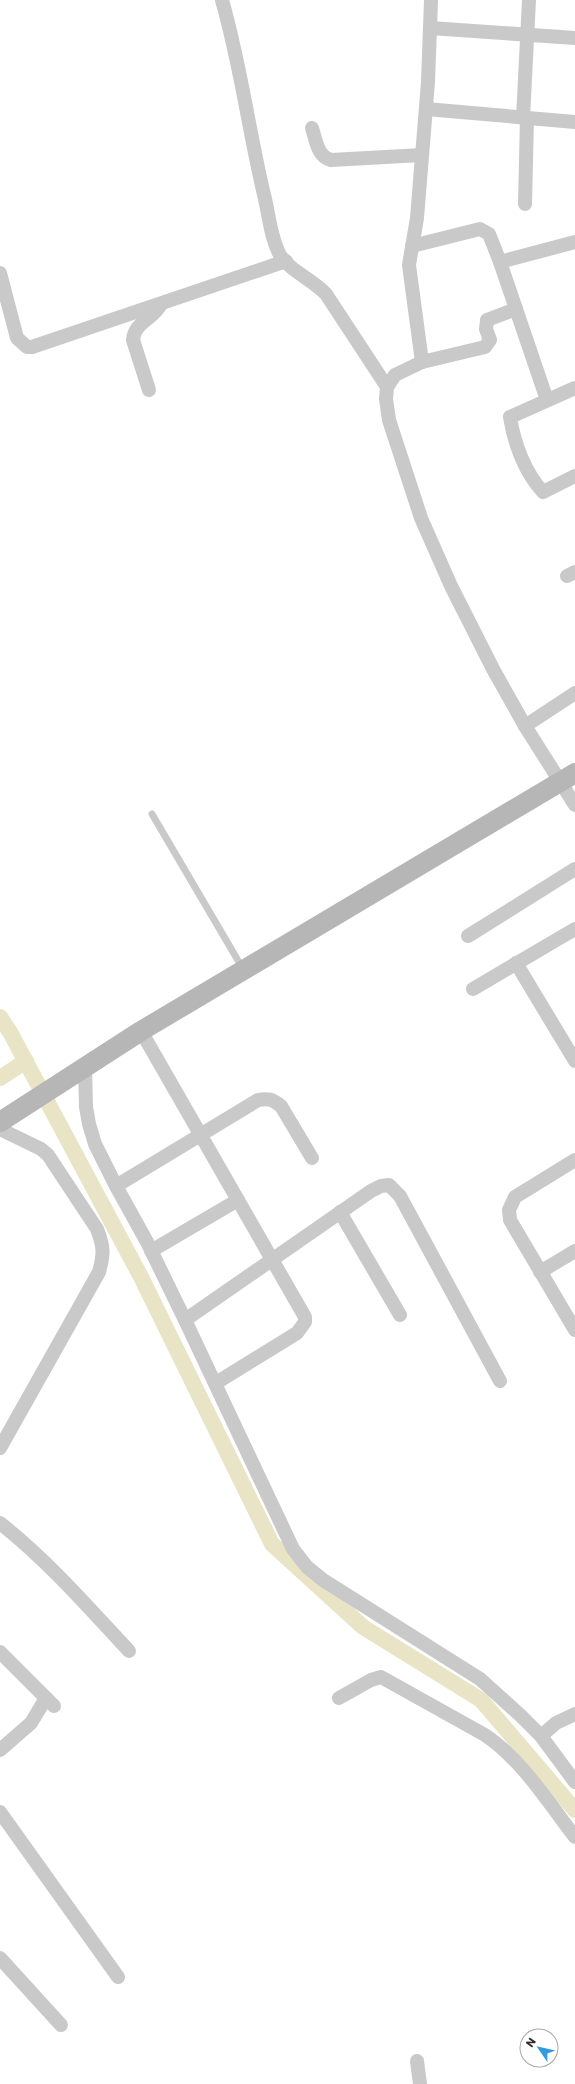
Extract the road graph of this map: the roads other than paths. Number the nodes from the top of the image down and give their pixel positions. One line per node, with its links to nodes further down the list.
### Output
1 (222, 0): 15 (street)
2 (431, 0): 4 (street)
3 (530, 0): 5 (street)
4 (430, 28): 5 (street); 7 (street)
5 (528, 35): 6 (street); 8 (street)
6 (575, 38)
7 (426, 109): 8 (street); 11 (street)
8 (524, 118): 9 (street); 12 (street)
9 (575, 122)
10 (312, 128): 11 (street)
11 (422, 155): 14 (street)
12 (525, 204)
13 (575, 242): 16 (street)
14 (412, 246): 16 (street); 20 (street)
15 (286, 261): 18 (street); 21 (street)
16 (500, 262): 19 (street)
17 (0, 273): 18 (street)
18 (161, 303): 23 (street)
19 (516, 309): 20 (street); 24 (street)
20 (422, 362): 21 (street)
21 (387, 387): 27 (street)
22 (575, 388): 24 (street)
23 (149, 390)
24 (547, 400): 25 (street)
25 (575, 476)
26 (575, 693): 27 (street)
27 (525, 726): 28 (street)
28 (568, 777): 29 (street); 35 (street)
29 (575, 805)
30 (152, 814): 35 (lane)
31 (575, 869): 33 (street)
32 (575, 929): 34 (street)
33 (468, 936)
34 (516, 964): 36 (street); 38 (street)
35 (245, 971): 37 (street)
36 (473, 989)
37 (141, 1031): 39 (street); 41 (street)
38 (575, 1061)
39 (80, 1069): 40 (street); 44 (street)
40 (5, 1120): 56 (street)
41 (200, 1135): 42 (street); 44 (street); 45 (street)
42 (312, 1158)
43 (575, 1160): 50 (street)
44 (116, 1186): 47 (street)
45 (238, 1200): 47 (street); 49 (street)
46 (340, 1212): 49 (street); 51 (street); 54 (street)
47 (151, 1251): 52 (street)
48 (575, 1251): 50 (street)
49 (273, 1259): 52 (street); 55 (street)
50 (540, 1272): 53 (street)
51 (400, 1314)
52 (185, 1320): 55 (street)
53 (575, 1330)
54 (500, 1381)
55 (216, 1383): 62 (street)
56 (0, 1448)
57 (0, 1523): 58 (street)
58 (128, 1651)
59 (0, 1652): 63 (street)
60 (339, 1698): 66 (street)
61 (575, 1714): 62 (street)
62 (541, 1736): 64 (street)
63 (0, 1750)
64 (575, 1782)
65 (0, 1812): 68 (street)
66 (575, 1837)
67 (0, 1958): 69 (street)
68 (118, 1978)
69 (62, 2025)
70 (418, 2061): 71 (street)
71 (420, 2084)

